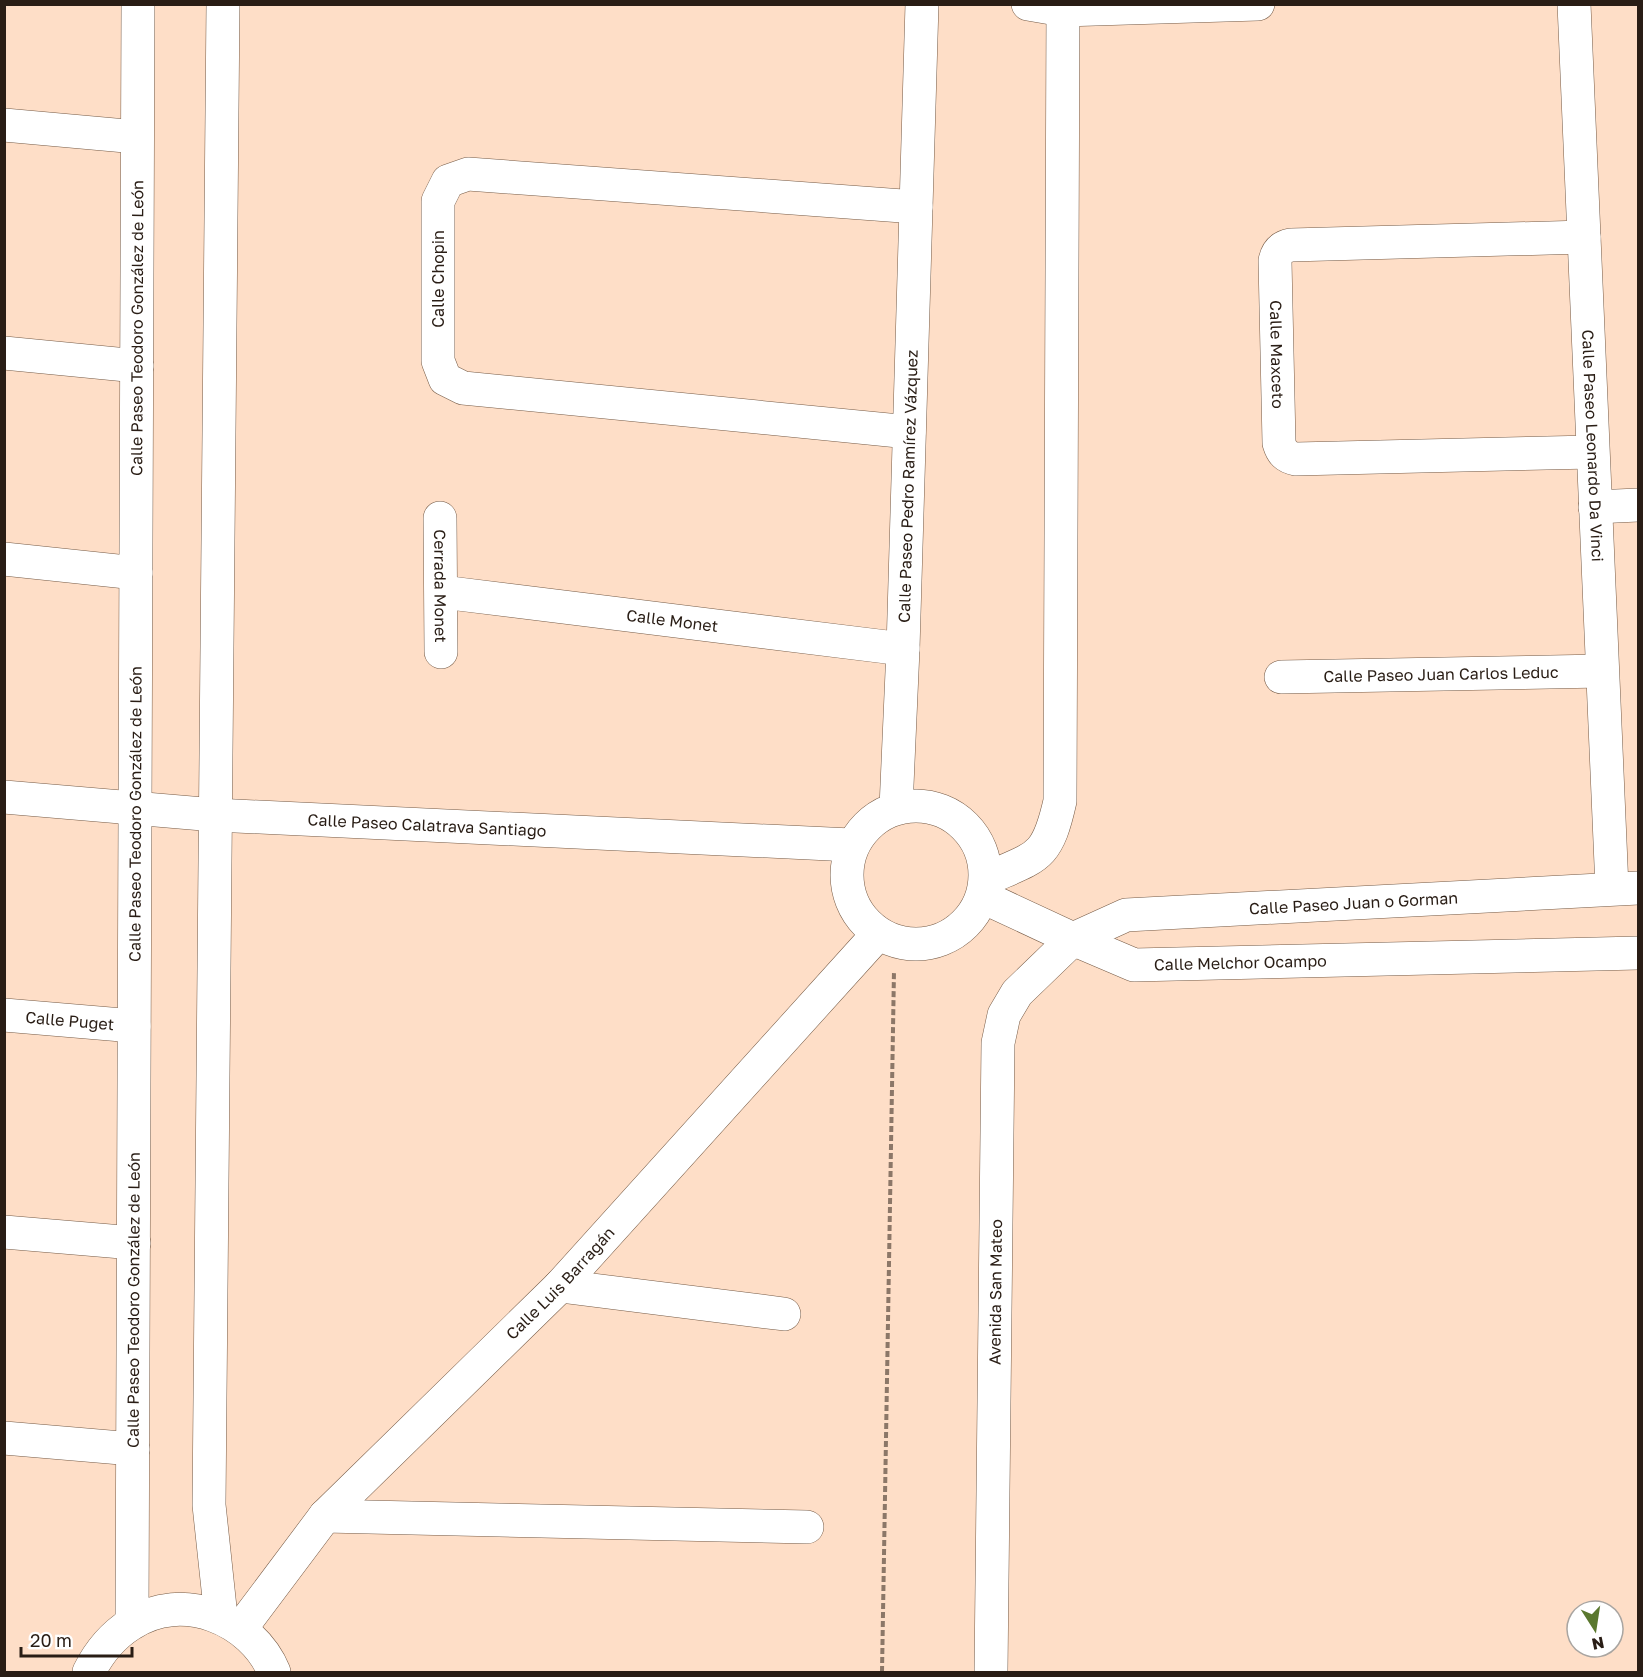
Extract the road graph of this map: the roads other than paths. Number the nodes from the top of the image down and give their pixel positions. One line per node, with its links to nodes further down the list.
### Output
1 (138, 4): 9 (street, Calle Paseo Teodoro González de León)
2 (223, 4): 29 (street)
3 (922, 4): 10 (street, Calle Paseo Pedro Ramírez Vázquez)
4 (1028, 4): 7 (street)
5 (1258, 4): 7 (street)
6 (1574, 4): 11 (street, Calle Paseo Leonardo Da Vinci)
7 (1063, 7): 31 (street)
8 (4, 125): 9 (street)
9 (137, 137): 13 (street, Calle Paseo Teodoro González de León)
10 (916, 207): 14 (street, Calle Paseo Pedro Ramírez Vázquez); 14 (street, Calle Chopin)
11 (1584, 237): 15 (street, Calle Paseo Leonardo Da Vinci); 15 (street, Calle Maxceto)
12 (4, 353): 13 (street)
13 (137, 366): 20 (street, Calle Paseo Teodoro González de León)
14 (909, 432): 22 (street, Calle Paseo Pedro Ramírez Vázquez)
15 (1592, 452): 17 (street, Calle Paseo Leonardo Da Vinci)
16 (1638, 505): 17 (street)
17 (1594, 507): 24 (street, Calle Paseo Leonardo Da Vinci)
18 (440, 518): 21 (street, Cerrada Monet)
19 (4, 559): 20 (street)
20 (136, 573): 28 (street, Calle Paseo Teodoro González de León)
21 (442, 592): 22 (street, Calle Monet); 23 (street, Cerrada Monet)
22 (903, 649): 27 (street, Calle Paseo Pedro Ramírez Vázquez)
23 (441, 652)
24 (1602, 670): 25 (street, Calle Paseo Juan Carlos Leduc); 32 (street, Calle Paseo Leonardo Da Vinci)
25 (1281, 677)
26 (4, 797): 28 (street, Calle Paseo Calatrava Santiago)
27 (896, 807): 30 (street); 31 (street)
28 (135, 810): 29 (street, Calle Paseo Calatrava Santiago); 37 (street, Calle Paseo Teodoro González de León)
29 (215, 816): 30 (street, Calle Paseo Calatrava Santiago); 47 (street)
30 (851, 845): 33 (street)
31 (985, 888): 33 (street); 34 (street, Calle Melchor Ocampo)
32 (1625, 888): 34 (street, Calle Paseo Juan o Gorman)
33 (886, 938): 40 (street, Calle Luis Barragán)
34 (1073, 939): 35 (street, Calle Melchor Ocampo); 50 (street, Avenida San Mateo)
35 (1638, 952)
36 (4, 1015): 37 (street, Calle Puget)
37 (135, 1026): 39 (street, Calle Paseo Teodoro González de León)
38 (4, 1232): 39 (street)
39 (134, 1243): 43 (street, Calle Paseo Teodoro González de León)
40 (560, 1286): 41 (street); 44 (street, Calle Luis Barragán)
41 (784, 1314)
42 (4, 1438): 43 (street)
43 (133, 1449): 46 (street, Calle Paseo Teodoro González de León)
44 (325, 1516): 45 (street); 47 (street, Calle Luis Barragán)
45 (807, 1527)
46 (132, 1622): 47 (street); 48 (street)
47 (231, 1623): 49 (street)
48 (89, 1672)
49 (274, 1672)
50 (991, 1672)

